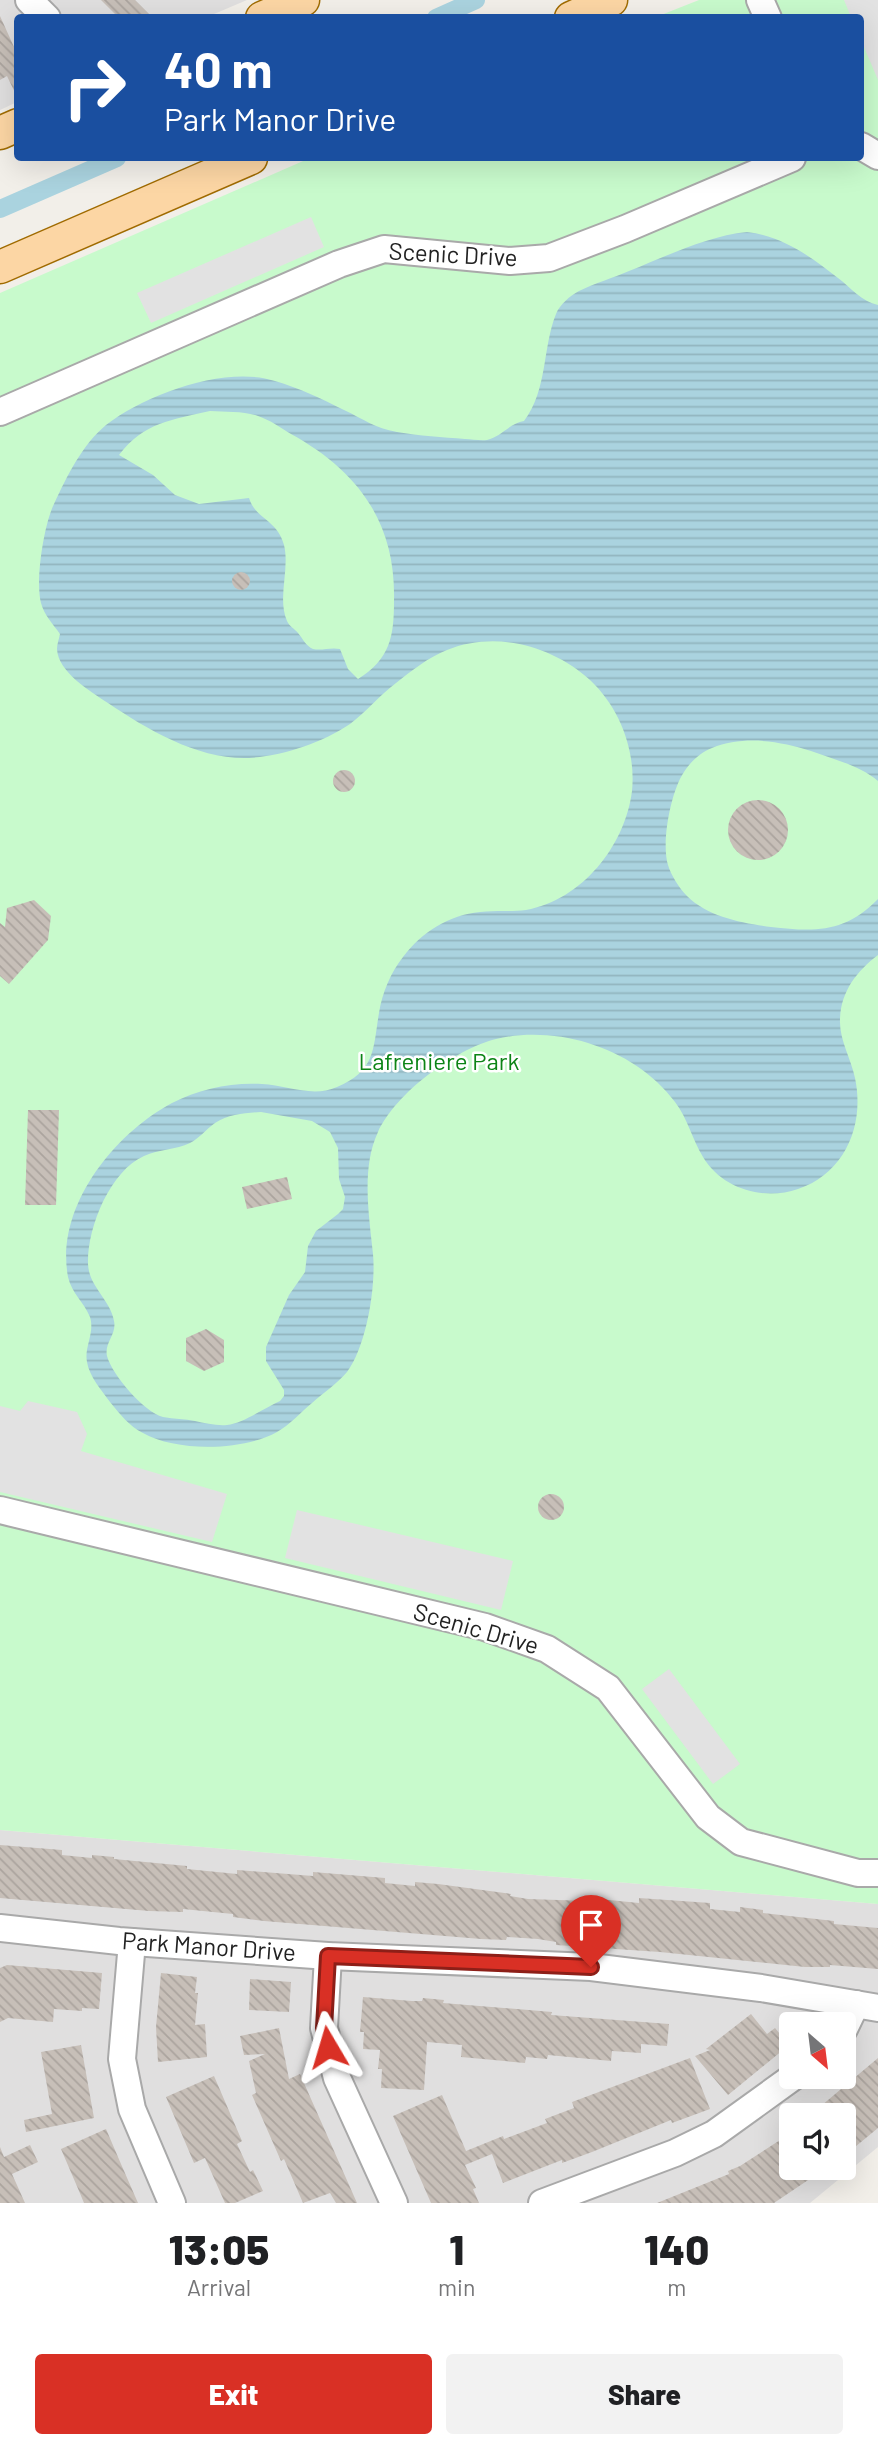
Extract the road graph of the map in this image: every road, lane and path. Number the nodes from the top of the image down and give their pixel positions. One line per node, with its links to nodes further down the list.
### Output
1 (29, 0): 4 (street)
2 (303, 0): 5 (main road)
3 (611, 0): 6 (main road)
4 (43, 14)
5 (271, 14)
6 (580, 14)
7 (244, 161): 9 (main road)
8 (785, 161): 10 (street, Scenic Drive)
9 (0, 267)
10 (0, 412)
11 (0, 1510): 12 (street, Scenic Drive)
12 (878, 1873)
13 (0, 1928): 14 (street, Park Manor Drive)
14 (132, 1942): 15 (street, Park Manor Drive); 18 (street)
15 (328, 1956): 16 (street, Park Manor Drive); 19 (street)
16 (867, 2006)
17 (779, 2087): 20 (street)
18 (172, 2203)
19 (394, 2203)
20 (542, 2203)

